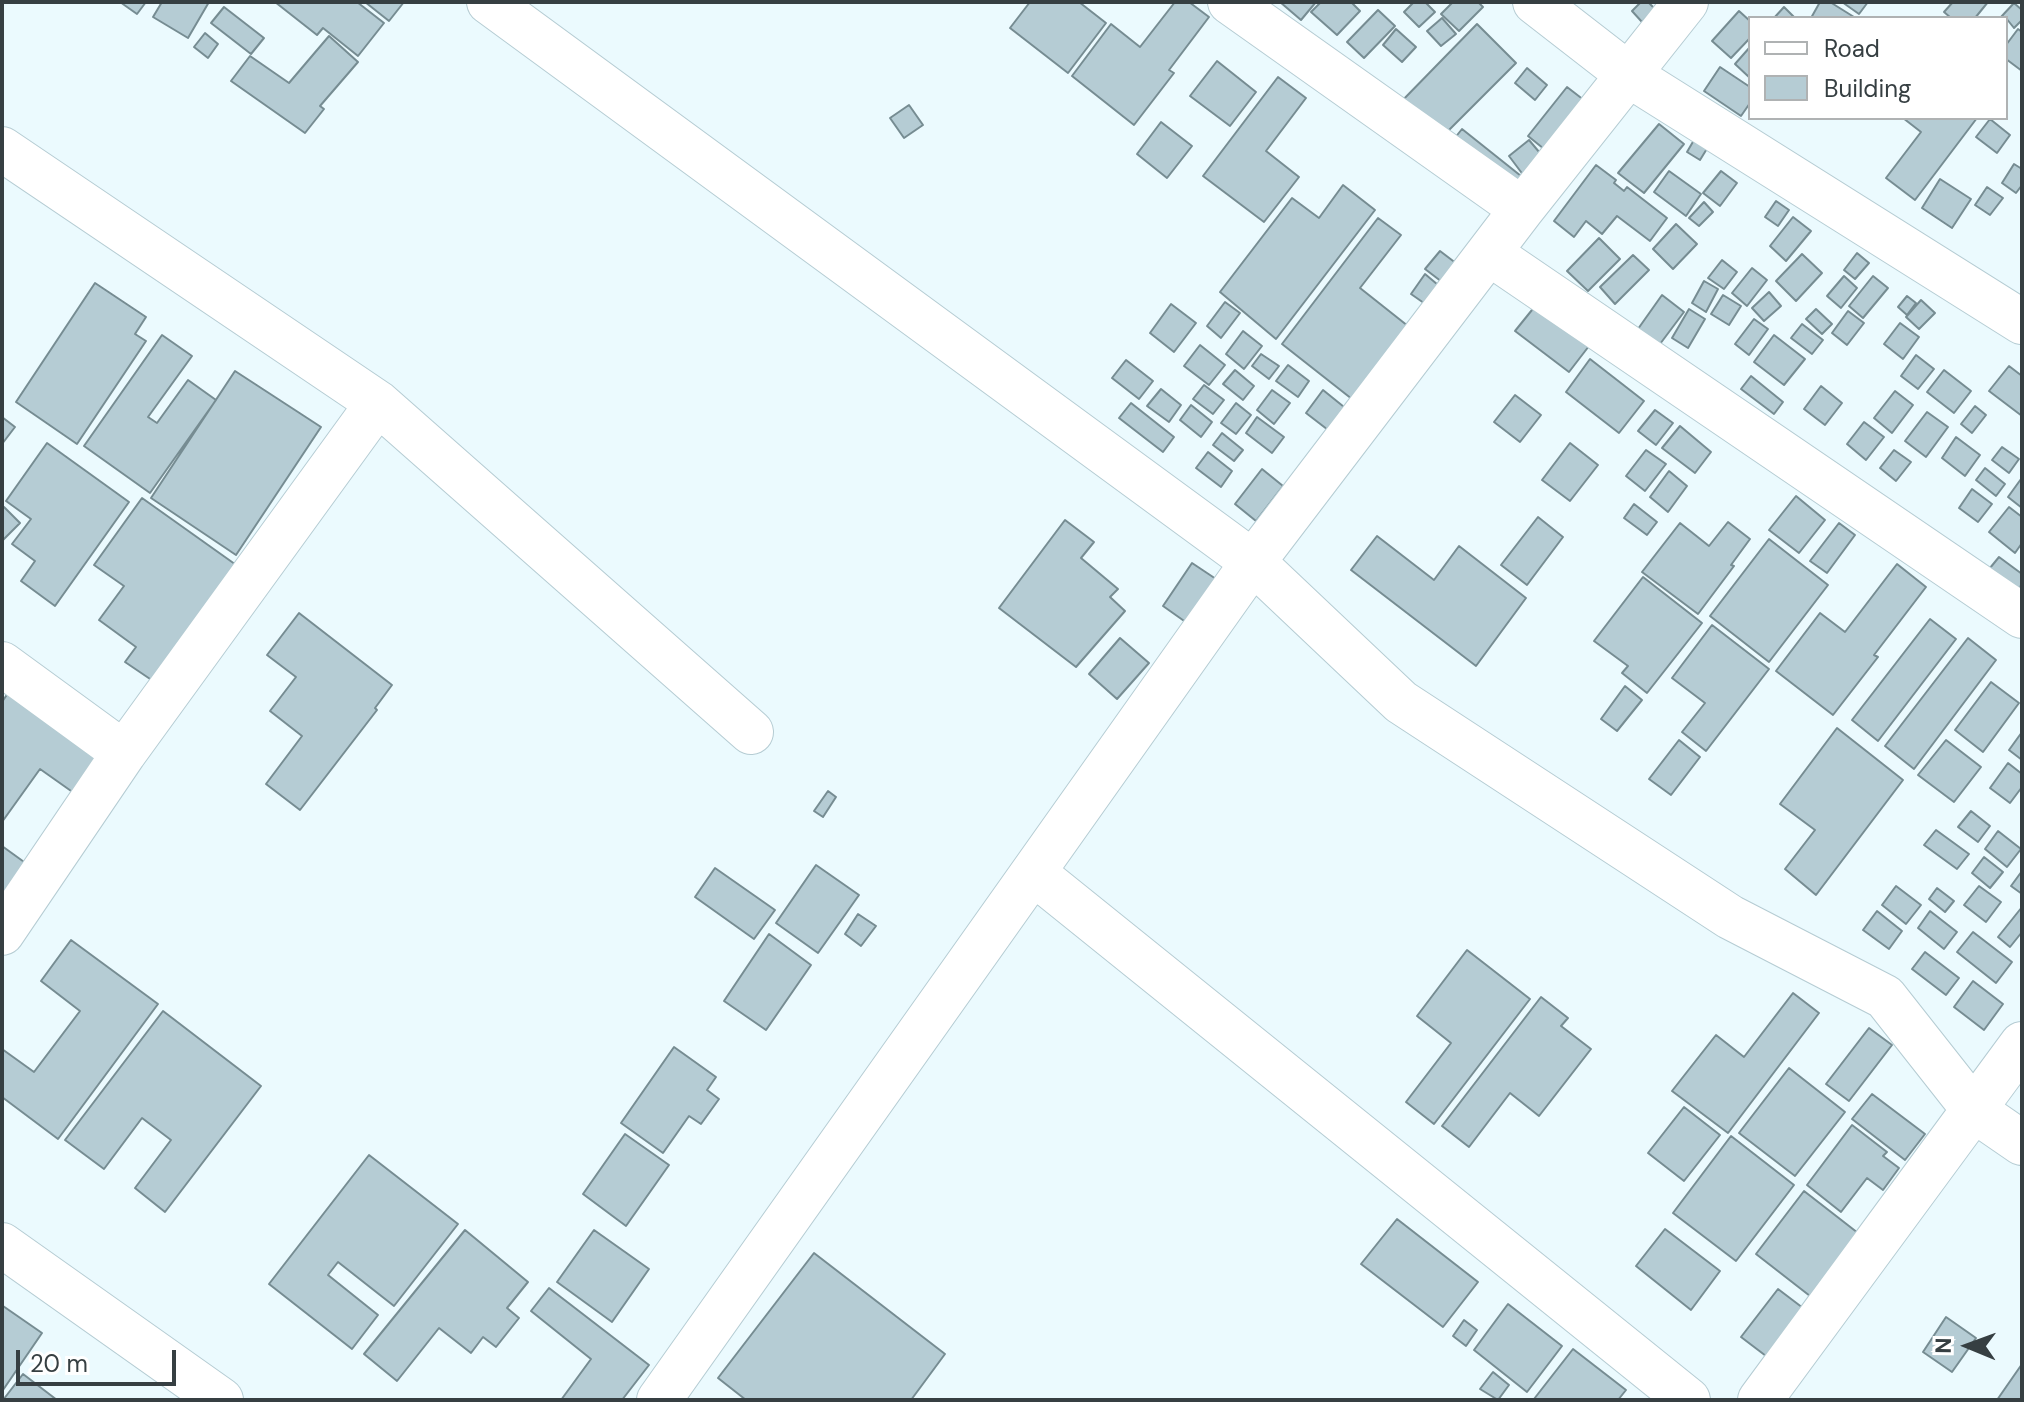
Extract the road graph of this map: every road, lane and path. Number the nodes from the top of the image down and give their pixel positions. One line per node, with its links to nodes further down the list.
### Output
1 (489, 2): 11 (street)
2 (1230, 2): 7 (street)
3 (1535, 2): 5 (street)
4 (1686, 2): 5 (street)
5 (1629, 75): 7 (street); 9 (street)
6 (2, 149): 10 (street)
7 (1522, 209): 8 (street)
8 (1489, 253): 11 (street); 12 (street)
9 (2022, 322)
10 (378, 403): 14 (street); 15 (street)
11 (1253, 562): 16 (street); 19 (street)
12 (2022, 616)
13 (2, 664): 15 (street)
14 (751, 732)
15 (124, 753): 17 (street)
16 (1035, 874): 23 (street); 24 (street)
17 (2, 933)
18 (2022, 1044): 19 (street)
19 (1974, 1110): 20 (street); 25 (street)
20 (2022, 1143)
21 (2, 1245): 22 (street)
22 (221, 1400)
23 (659, 1400)
24 (1688, 1400)
25 (1760, 1400)

